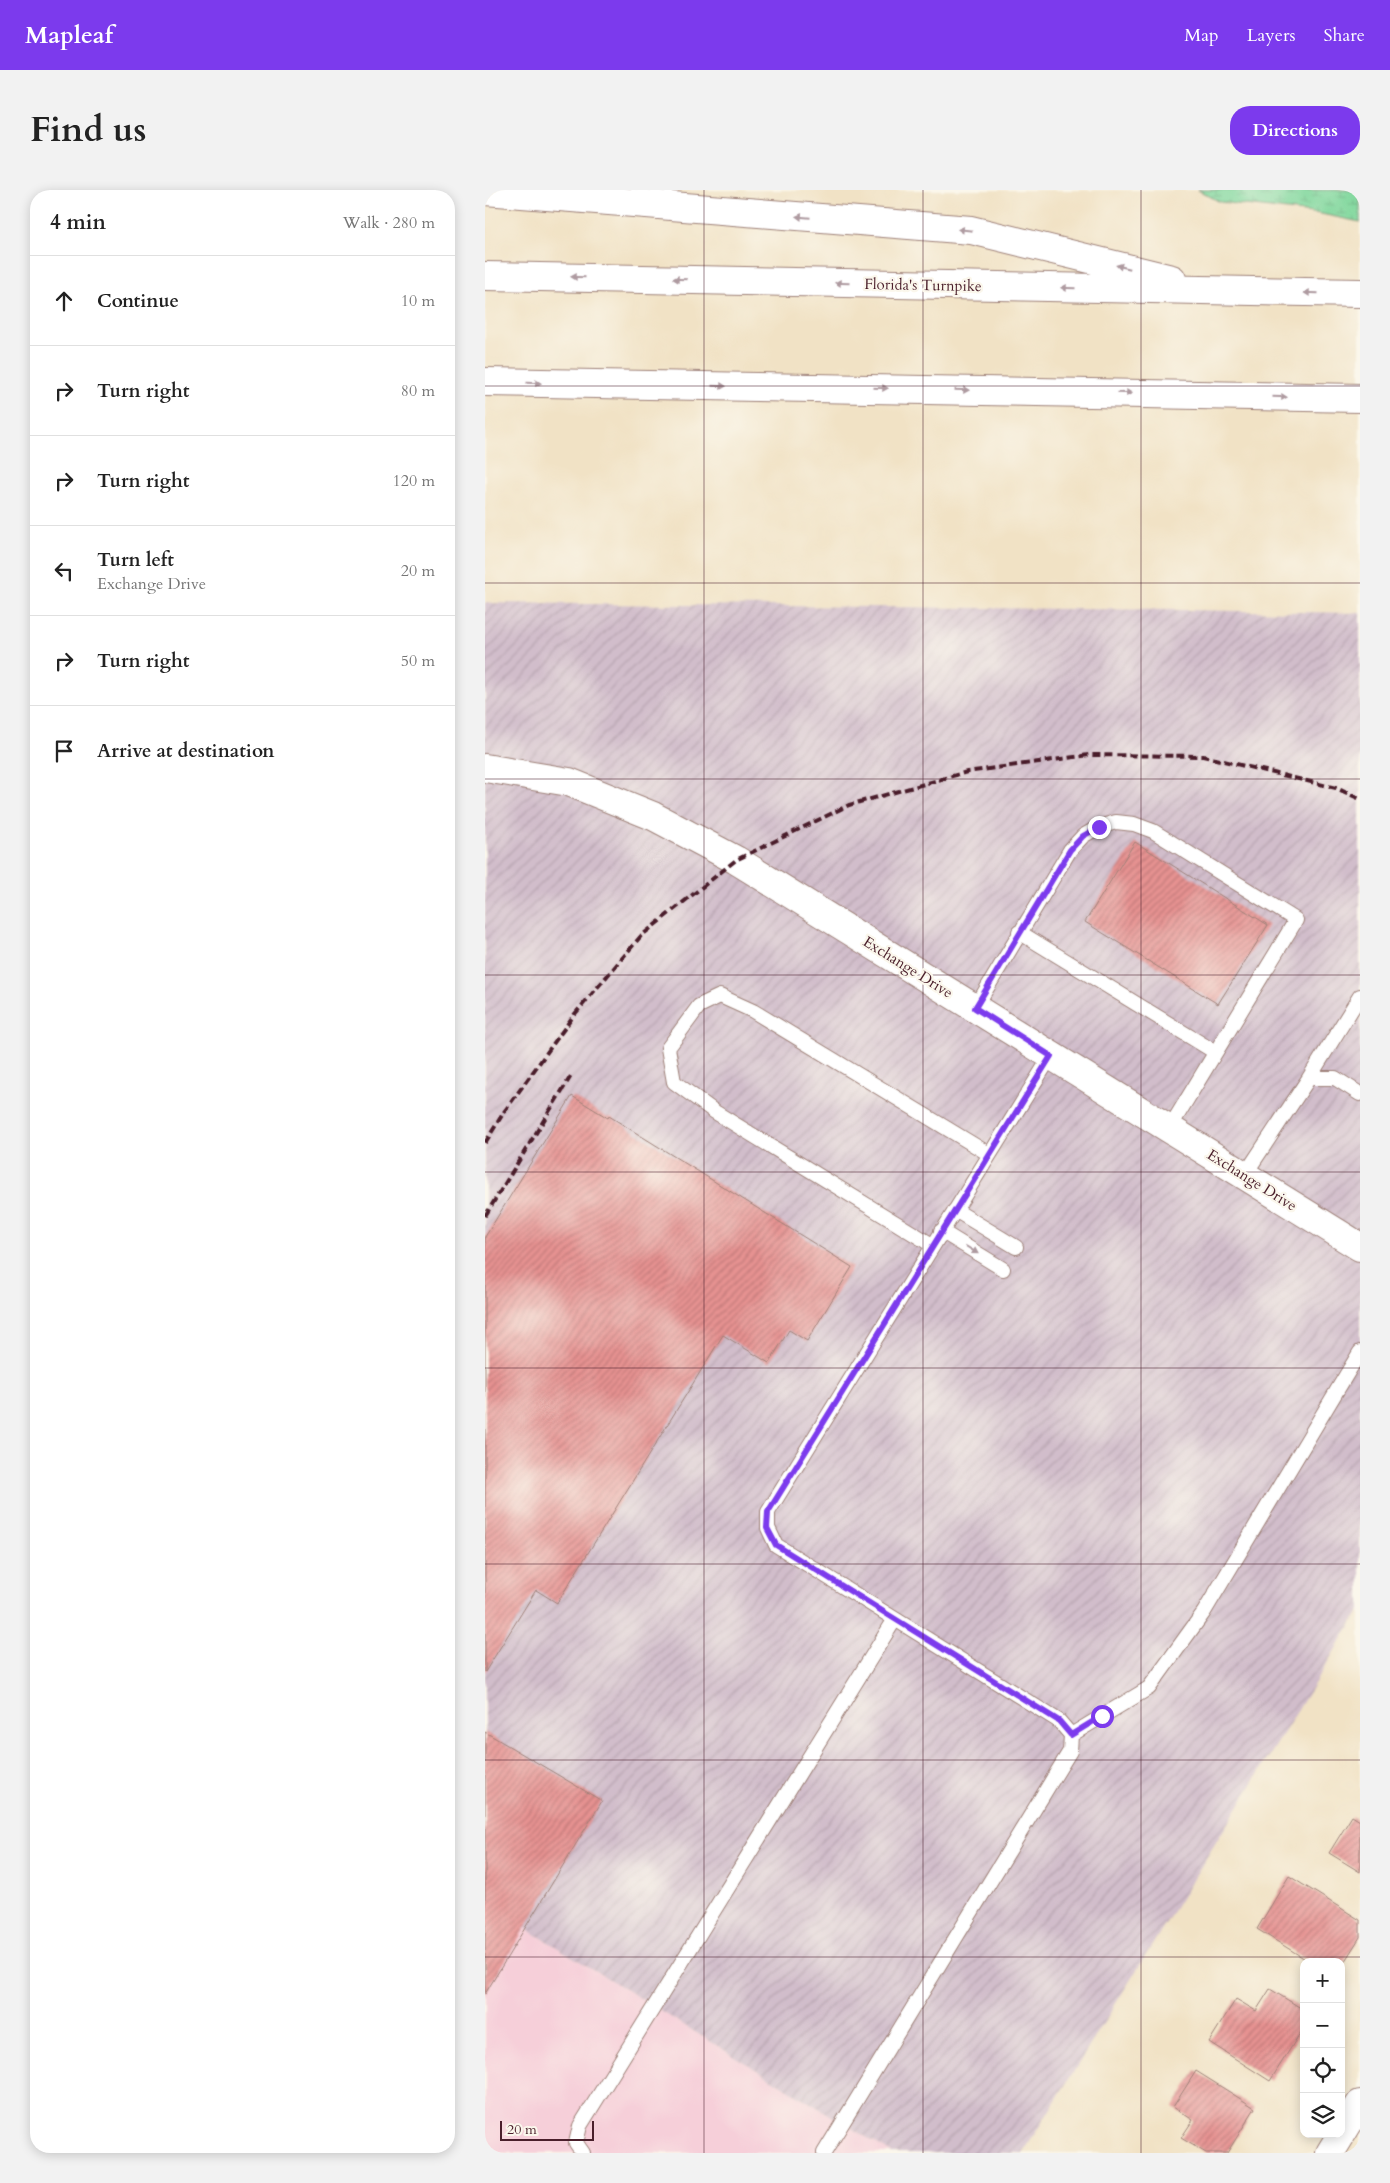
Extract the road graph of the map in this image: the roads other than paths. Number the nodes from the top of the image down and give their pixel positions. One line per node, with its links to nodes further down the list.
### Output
1 (485, 191): 3 (main road, one-way to 1)
2 (485, 276): 3 (main road, Florida's Turnpike, one-way to 2)
3 (1221, 291): 4 (main road, Florida's Turnpike, one-way to 3)
4 (1360, 293)
5 (485, 382): 6 (main road, one-way to 6)
6 (1360, 398)
7 (485, 768): 10 (main road, Exchange Drive)
8 (1019, 932): 10 (lane); 11 (lane); 11 (lane)
9 (1360, 996): 13 (lane)
10 (975, 1008): 12 (main road, Exchange Drive)
11 (1215, 1052): 15 (lane)
12 (1051, 1056): 15 (main road, Exchange Drive); 16 (lane)
13 (1309, 1078): 14 (lane); 17 (lane)
14 (1360, 1094)
15 (1169, 1129): 17 (main road, Exchange Drive)
16 (989, 1154): 18 (lane); 20 (lane)
17 (1244, 1176): 22 (main road, Exchange Drive)
18 (955, 1210): 19 (lane); 21 (lane)
19 (941, 1231): 20 (lane); 23 (lane, one-way to 23)
20 (932, 1245): 25 (lane)
21 (1016, 1247)
22 (1360, 1247)
23 (1003, 1269)
24 (1360, 1352): 26 (lane)
25 (895, 1619): 26 (lane); 28 (lane)
26 (1071, 1735): 29 (lane)
27 (1360, 2104): 30 (main road)
28 (583, 2153)
29 (824, 2153)
30 (1330, 2153)

